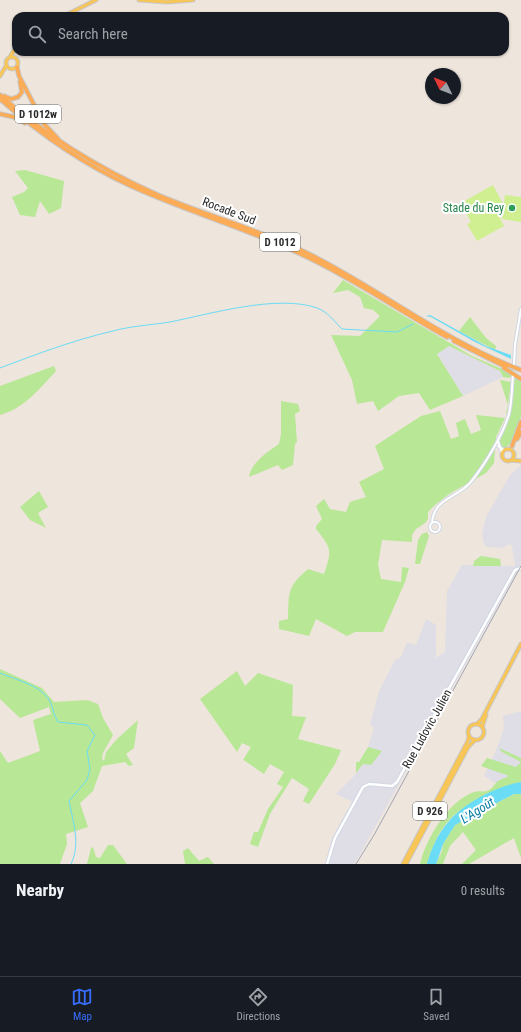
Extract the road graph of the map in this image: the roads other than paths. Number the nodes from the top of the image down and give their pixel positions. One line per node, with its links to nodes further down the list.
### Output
1 (96, 0): 4 (main road)
2 (139, 0): 3 (main road)
3 (193, 0)
4 (72, 12)
5 (12, 54): 6 (main road)
6 (9, 58): 7 (main road); 8 (main road)
7 (16, 58): 9 (main road)
8 (6, 65): 10 (main road); 11 (main road)
9 (17, 67): 10 (main road); 16 (highway, D 1012w)
10 (11, 70): 11 (main road); 12 (highway)
11 (1, 76)
12 (0, 94): 16 (highway, Rocade Sud / D 1012)
13 (0, 100): 15 (highway, Rocade Sud / D 1012)
14 (0, 114): 15 (highway)
15 (40, 132): 18 (highway, Rocade Sud / D 1012)
16 (74, 150): 20 (highway, Rocade Sud / D 1012)
17 (521, 309): 19 (street)
18 (489, 360): 20 (highway, Rocade Sud / D 1012); 22 (highway)
19 (514, 364)
20 (520, 370)
21 (513, 374): 25 (street)
22 (521, 379)
23 (521, 422): 27 (highway)
24 (521, 432): 26 (highway); 27 (main road)
25 (498, 438): 28 (street); 32 (street)
26 (517, 439): 29 (main road)
27 (510, 447): 28 (main road); 29 (main road)
28 (503, 452): 30 (main road)
29 (513, 452): 30 (main road)
30 (512, 458): 31 (main road)
31 (521, 461)
32 (433, 522): 32 (street)
33 (521, 568): 40 (main road, Rue Ludovic Julien)
34 (521, 644): 36 (main road, D 926)
35 (521, 648): 37 (main road, D 926)
36 (477, 724): 37 (main road); 38 (main road, D 926)
37 (482, 727): 39 (main road, D 926)
38 (469, 736): 39 (main road); 41 (main road, D 926)
39 (475, 740): 41 (main road, D 926)
40 (327, 864)
41 (404, 864)

